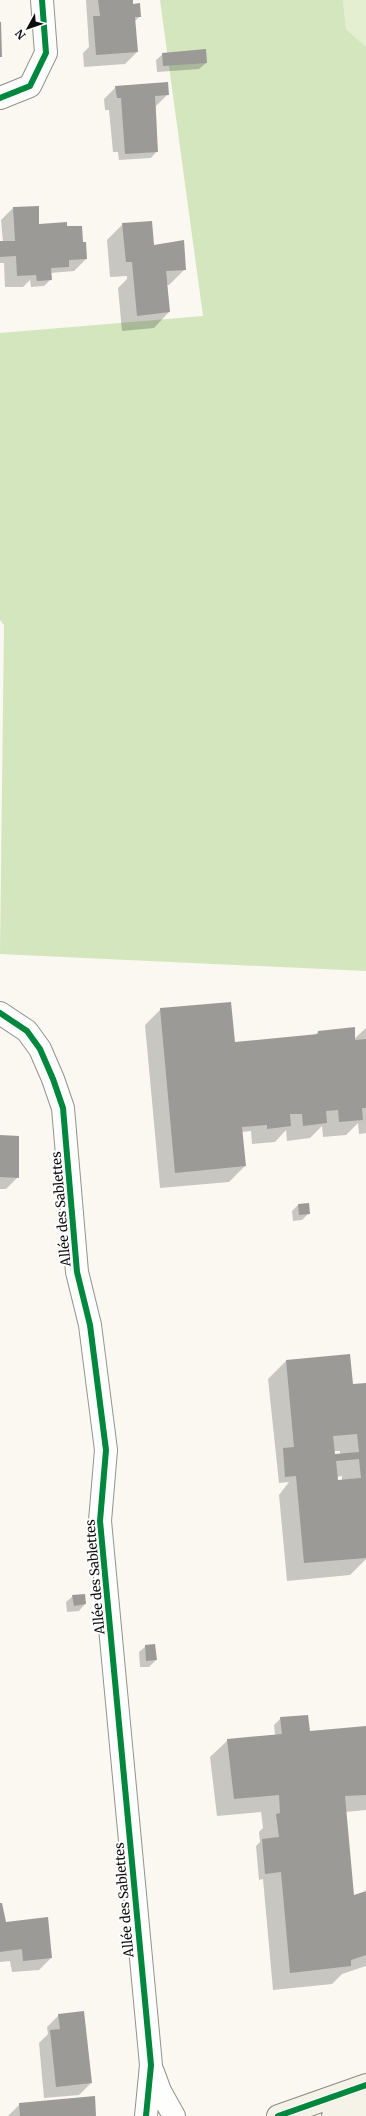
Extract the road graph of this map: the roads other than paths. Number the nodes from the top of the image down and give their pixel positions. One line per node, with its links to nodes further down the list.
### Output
1 (42, 0): 2 (street)
2 (0, 98)
3 (0, 1013): 4 (street, Allée des Sablettes)
4 (151, 2065): 7 (street, Allée des Sablettes); 8 (street, Allée des Sablettes)
5 (366, 2085): 9 (street)
6 (366, 2105): 10 (street)
7 (146, 2116)
8 (174, 2116)
9 (278, 2116)
10 (333, 2116)

